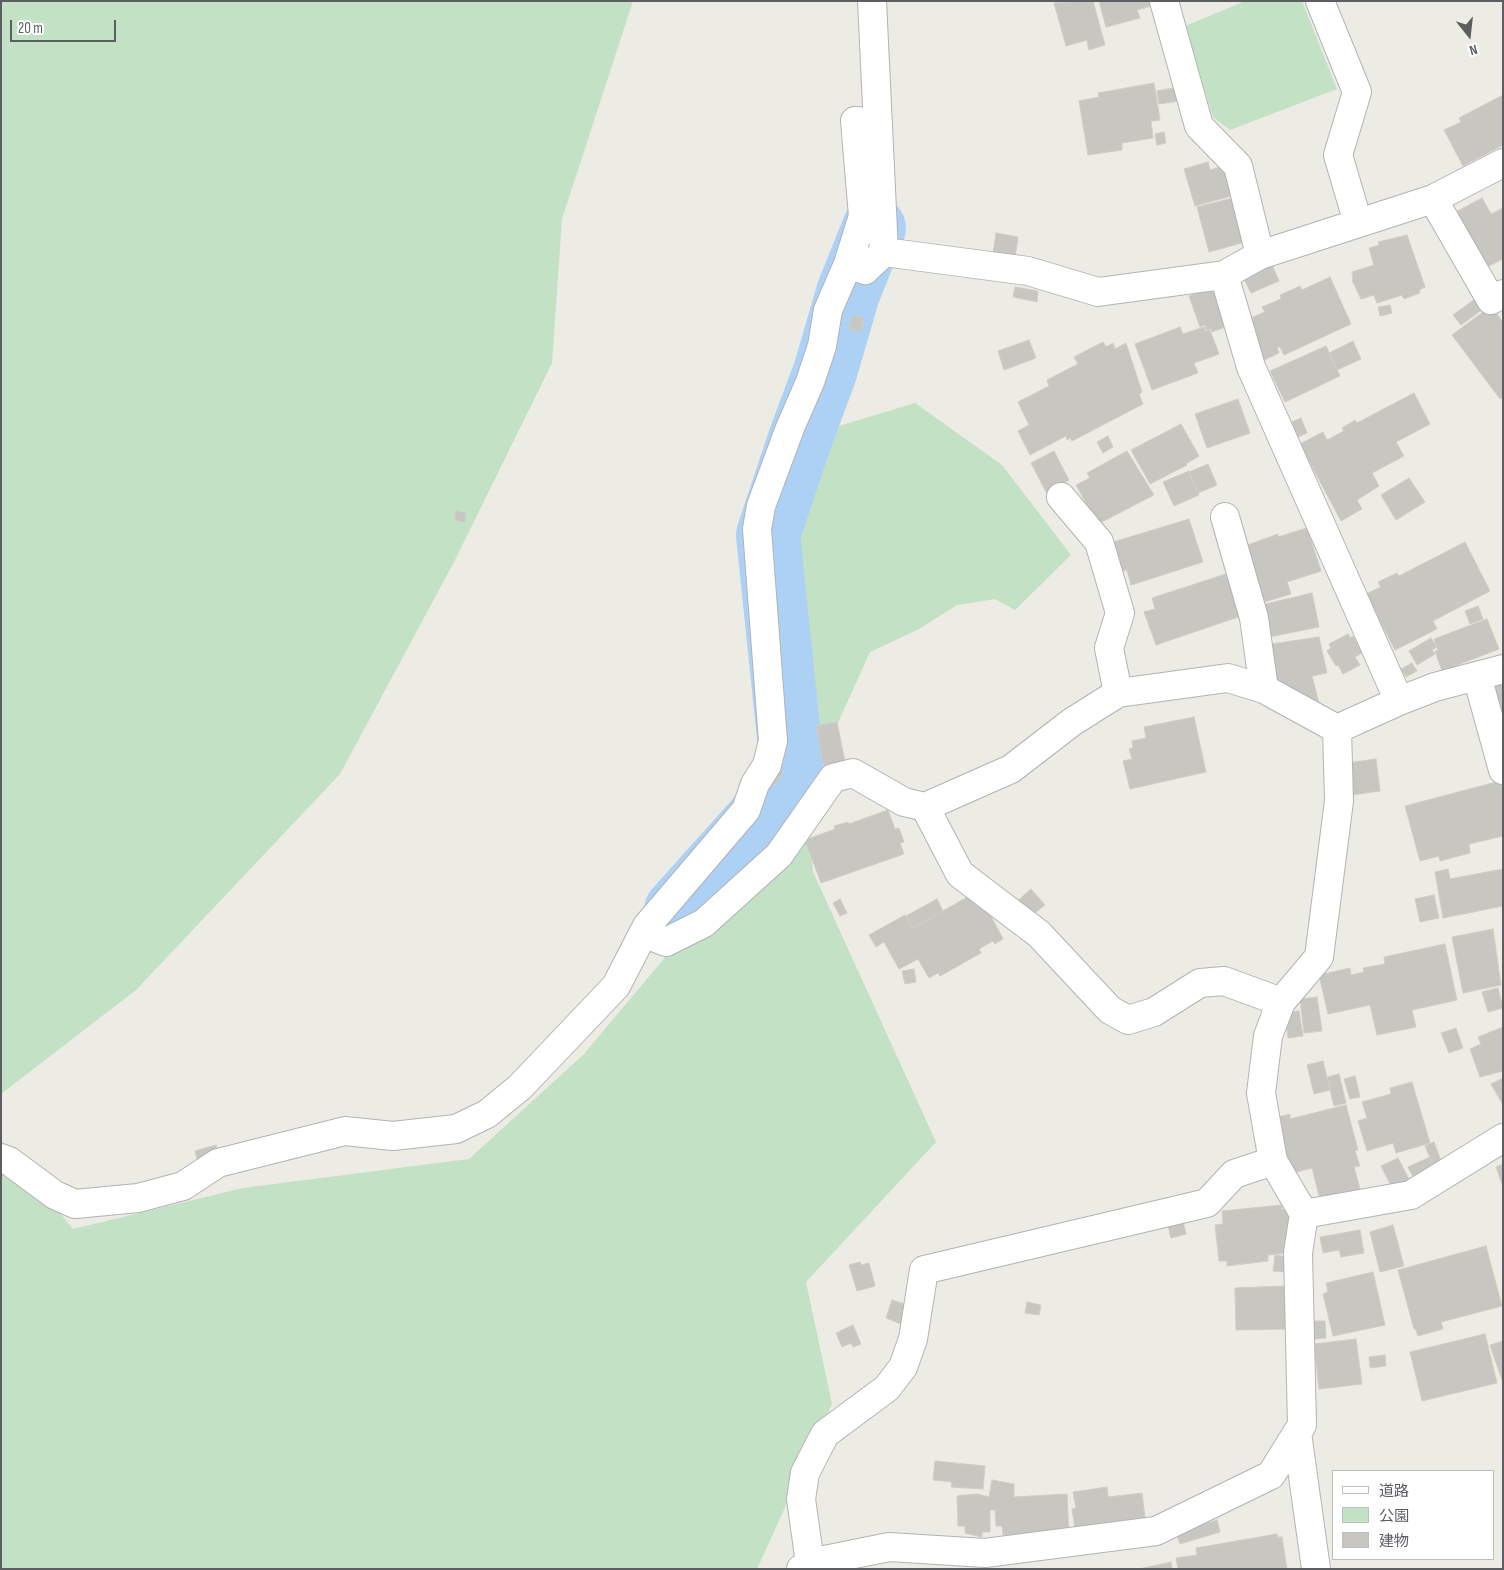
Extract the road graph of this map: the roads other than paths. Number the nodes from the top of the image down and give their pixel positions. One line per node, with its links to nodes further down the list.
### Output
1 (872, 1): 4 (street)
2 (1164, 1): 9 (street)
3 (1320, 1): 7 (street)
4 (878, 123): 8 (street); 10 (street)
5 (1503, 163): 6 (street)
6 (1433, 199): 7 (street); 12 (street)
7 (1358, 223): 9 (street)
8 (884, 252): 10 (street); 11 (street)
9 (1260, 254): 11 (street)
10 (848, 264): 23 (street)
11 (1224, 275): 19 (street)
12 (1503, 294)
13 (1061, 497): 18 (street)
14 (1225, 517): 17 (street)
15 (1503, 669): 16 (street)
16 (1477, 676): 19 (street); 21 (street)
17 (1264, 689): 18 (street); 20 (street)
18 (1118, 693): 22 (street)
19 (1399, 701): 20 (street)
20 (1337, 729): 24 (street)
21 (1503, 770)
22 (925, 807): 23 (street); 24 (street)
23 (643, 933): 26 (street)
24 (1281, 1002): 27 (street)
25 (1503, 1138): 28 (street)
26 (1, 1158)
27 (1273, 1161): 28 (street); 30 (street)
28 (1304, 1214): 29 (street)
29 (1297, 1433): 30 (street); 31 (street)
30 (806, 1566)
31 (1316, 1569)

